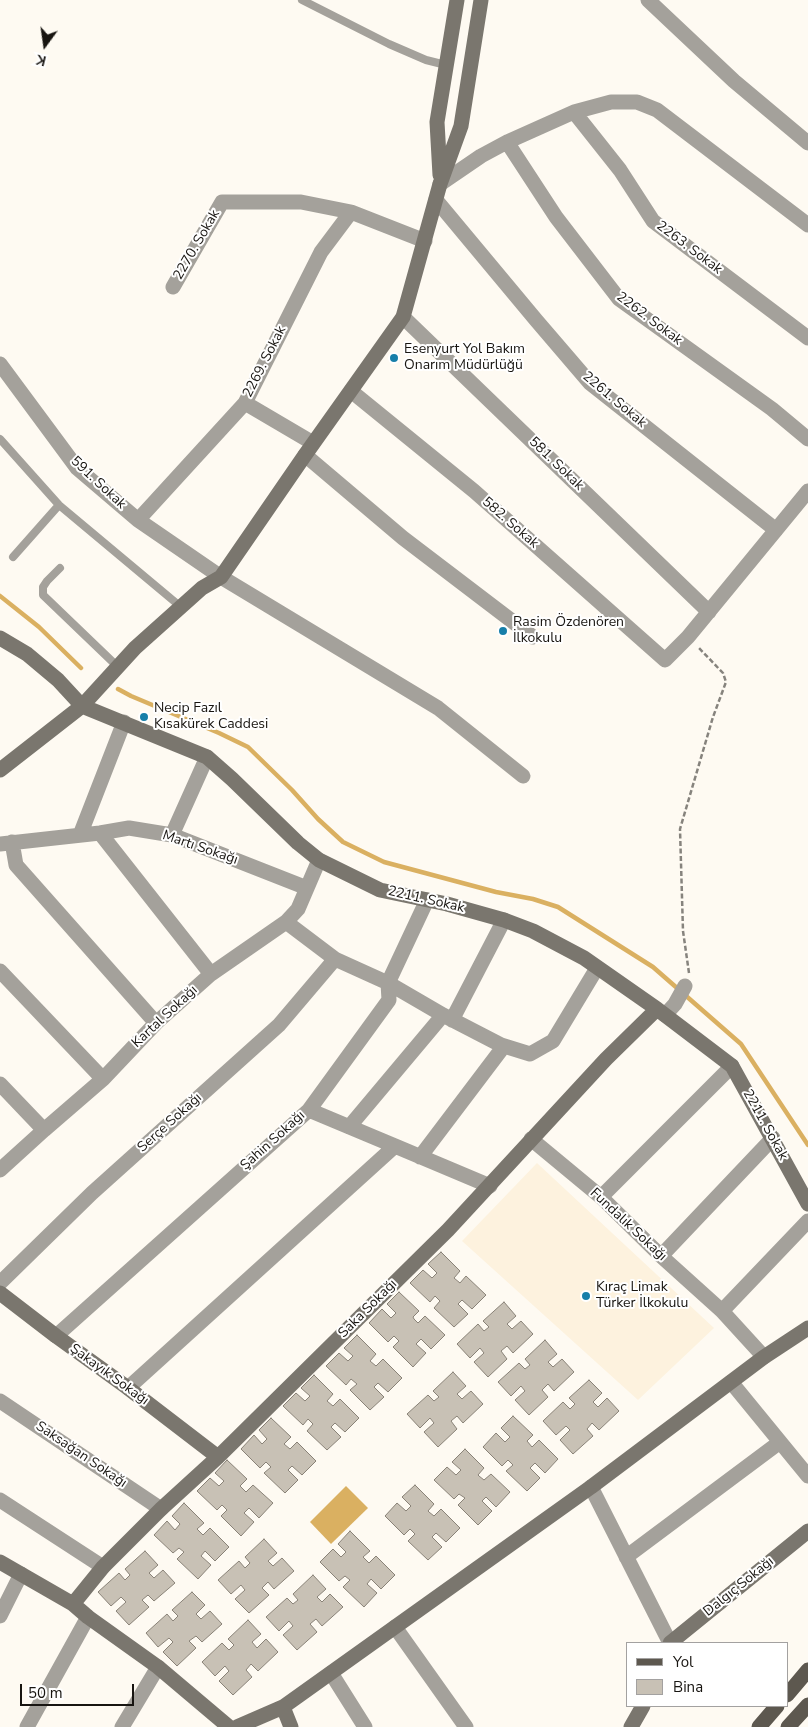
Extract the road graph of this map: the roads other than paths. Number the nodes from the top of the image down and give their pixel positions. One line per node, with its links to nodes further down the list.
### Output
1 (302, 0): 5 (lane)
2 (457, 0): 5 (street)
3 (481, 0): 9 (street)
4 (648, 0): 8 (street)
5 (446, 65): 9 (street)
6 (574, 112): 7 (street); 12 (street); 16 (street, 2263. Sokak)
7 (507, 142): 9 (street); 21 (street, 2262. Sokak)
8 (808, 143)
9 (440, 184): 10 (street)
10 (436, 200): 13 (street); 26 (street, 2261. Sokak)
11 (351, 212): 13 (street, 2270. Sokak); 14 (street, 2270. Sokak); 19 (street, 2269. Sokak)
12 (808, 225)
13 (425, 241): 15 (street)
14 (172, 288)
15 (403, 317): 18 (street); 31 (street, 581. Sokak)
16 (808, 338)
17 (0, 364): 25 (street, 591. Sokak)
18 (351, 390): 22 (street); 31 (street, 582. Sokak)
19 (245, 403): 22 (street); 25 (street, 2269. Sokak)
20 (0, 439): 24 (lane)
21 (808, 439)
22 (309, 449): 29 (street); 32 (street)
23 (808, 491): 26 (street)
24 (59, 505): 27 (lane); 30 (lane)
25 (138, 520): 29 (street, 591. Sokak)
26 (776, 530): 31 (street)
27 (13, 558)
28 (60, 568): 34 (lane)
29 (221, 577): 30 (street); 39 (street, 591. Sokak)
30 (181, 607): 34 (street)
31 (709, 612)
32 (533, 637)
33 (0, 638): 35 (street, 2211. Sokak)
34 (118, 667): 35 (street)
35 (82, 706): 36 (street, 2211. Sokak); 38 (street)
36 (124, 722): 37 (street, 2211. Sokak); 41 (street)
37 (207, 757): 42 (street); 44 (street, 2211. Sokak)
38 (0, 770)
39 (523, 776)
40 (100, 833): 41 (street, Martı Sokağı); 42 (street, Martı Sokağı); 52 (street)
41 (80, 835): 43 (street, Martı Sokağı)
42 (172, 836): 45 (street, Martı Sokağı)
43 (6, 843): 57 (street)
44 (319, 860): 45 (street, Kartal Sokağı); 46 (street, 2211. Sokak)
45 (307, 888): 48 (street, Kartal Sokağı)
46 (427, 900): 47 (street, 2211. Sokak); 53 (street, Şahin Sokağı)
47 (504, 920): 50 (street, 2211. Sokak); 56 (street)
48 (286, 922): 49 (street); 52 (street, Kartal Sokağı)
49 (335, 960): 53 (street); 75 (street, Serçe Sokağı)
50 (597, 968): 55 (street, 2211. Sokak); 58 (street)
51 (0, 971): 60 (street)
52 (211, 974): 57 (street, Kartal Sokağı)
53 (388, 983): 56 (street); 62 (street, Şahin Sokağı)
54 (685, 986): 55 (street)
55 (666, 1009): 59 (street, 2211. Sokak); 66 (street, Saka Sokağı)
56 (448, 1018): 58 (street); 63 (street)
57 (156, 1023): 60 (street, Kartal Sokağı)
58 (504, 1046): 68 (street)
59 (732, 1066): 65 (street, 2211. Sokak); 71 (street)
60 (103, 1079): 64 (street, Kartal Sokağı)
61 (0, 1084): 64 (street)
62 (308, 1110): 63 (street); 79 (street, Şahin Sokağı)
63 (348, 1127): 67 (street)
64 (44, 1130): 69 (street, Kartal Sokağı)
65 (773, 1138): 72 (street, 2211. Sokak); 74 (street)
66 (530, 1139): 70 (street, Saka Sokağı); 71 (street, Fundalık Sokağı)
67 (395, 1146): 68 (street); 82 (street)
68 (420, 1156): 70 (street)
69 (0, 1170)
70 (490, 1186): 85 (street, Saka Sokağı)
71 (601, 1197): 74 (street, Fundalık Sokağı)
72 (808, 1204)
73 (808, 1221): 77 (street)
74 (661, 1256): 77 (street, Fundalık Sokağı)
75 (0, 1283)
76 (0, 1293): 79 (street, Şakayık Sokağı)
77 (722, 1311): 80 (street, Fundalık Sokağı)
78 (808, 1328): 80 (street)
79 (56, 1336): 82 (street, Şakayık Sokağı)
80 (764, 1357): 81 (street)
81 (731, 1382): 84 (street); 87 (street)
82 (128, 1388): 85 (street, Şakayık Sokağı)
83 (0, 1401): 89 (street, Saksağan Sokağı)
84 (780, 1442): 86 (street); 91 (street)
85 (218, 1458): 89 (street, Saka Sokağı)
86 (808, 1476)
87 (591, 1487): 91 (street); 98 (street)
88 (0, 1500): 93 (street)
89 (161, 1510): 93 (street, Saka Sokağı)
90 (808, 1531): 100 (street, Dalgıç Sokağı)
91 (626, 1557): 99 (street)
92 (0, 1562): 94 (street)
93 (103, 1567): 95 (street, Saka Sokağı)
94 (21, 1574): 95 (street); 96 (street)
95 (73, 1604): 97 (street)
96 (0, 1616)
97 (88, 1617): 101 (street); 109 (street)
98 (395, 1628): 103 (street); 115 (street)
99 (669, 1642)
100 (671, 1642)
101 (158, 1667): 110 (street); 111 (street)
102 (808, 1670): 104 (main road)
103 (331, 1673): 108 (street); 114 (street)
104 (788, 1694)
105 (808, 1705): 118 (main road)
106 (642, 1707): 116 (street)
107 (776, 1707): 117 (main road)
108 (283, 1708): 112 (street); 113 (street)
109 (27, 1727)
110 (122, 1727)
111 (229, 1727)
112 (237, 1727)
113 (291, 1727)
114 (365, 1727)
115 (466, 1727)
116 (631, 1727)
117 (759, 1727)
118 (788, 1727)

